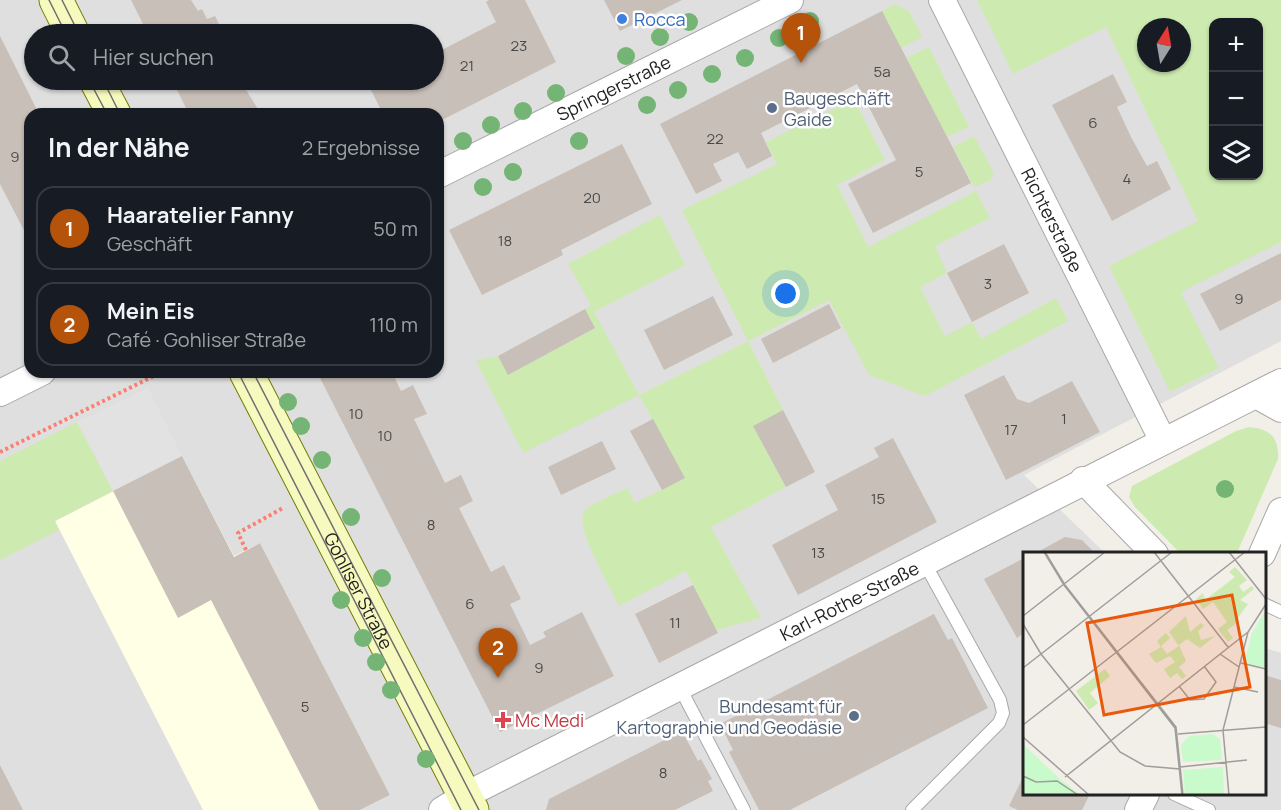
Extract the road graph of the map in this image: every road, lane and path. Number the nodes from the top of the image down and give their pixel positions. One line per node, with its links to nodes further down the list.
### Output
1 (56, 0): 4 (main road)
2 (790, 0): 7 (street, Springerstraße)
3 (942, 0): 15 (street, Richterstraße)
4 (68, 24)
5 (101, 90): 6 (main road)
6 (111, 108)
7 (444, 172)
8 (30, 378): 12 (street)
9 (150, 378): 16 (path)
10 (249, 378): 18 (main road, Gohliser Straße)
11 (1281, 382): 13 (street, Karl-Rothe-Straße)
12 (0, 393)
13 (1256, 395): 14 (street); 15 (street, Karl-Rothe-Straße)
14 (1281, 409)
15 (1163, 441): 17 (street, Karl-Rothe-Straße)
16 (0, 452)
17 (1083, 480): 21 (street); 23 (street, Karl-Rothe-Straße)
18 (309, 494): 20 (path); 29 (main road, Gohliser Straße)
19 (1281, 511): 22 (street)
20 (246, 550)
21 (1153, 552)
22 (1263, 552)
23 (924, 561): 26 (street, Karl-Rothe-Straße); 31 (lane)
24 (1266, 605): 25 (lane)
25 (1281, 612)
26 (679, 686): 29 (street, Karl-Rothe-Straße); 30 (lane)
27 (1146, 795): 32 (street)
28 (1176, 795): 33 (lane)
29 (460, 805)
30 (744, 810)
31 (912, 810)
32 (1138, 810)
33 (1209, 810)

